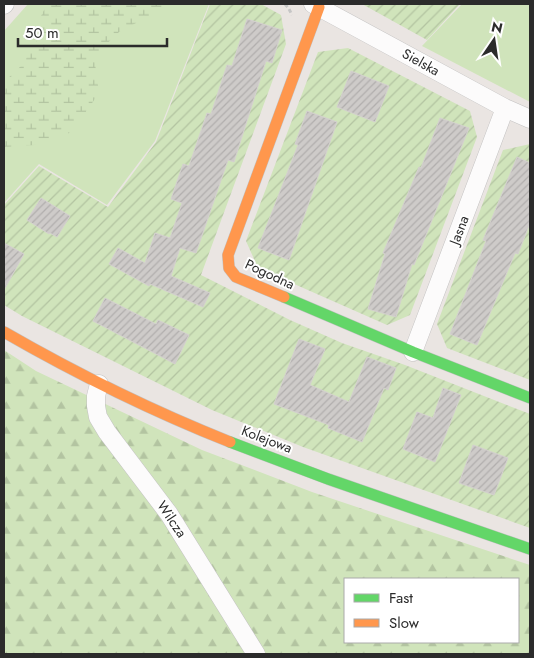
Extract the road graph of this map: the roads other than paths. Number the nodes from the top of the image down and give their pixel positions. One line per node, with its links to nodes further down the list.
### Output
1 (316, 5): 2 (street, Sielska); 5 (street, Pogodna)
2 (505, 108): 3 (street, Sielska); 5 (street, Jasna)
3 (530, 119)
4 (4, 332): 6 (street, Kolejowa)
5 (412, 352): 7 (street, Pogodna)
6 (100, 384): 8 (street, Kolejowa); 9 (street, Wilcza)
7 (530, 398)
8 (530, 549)
9 (256, 654)

